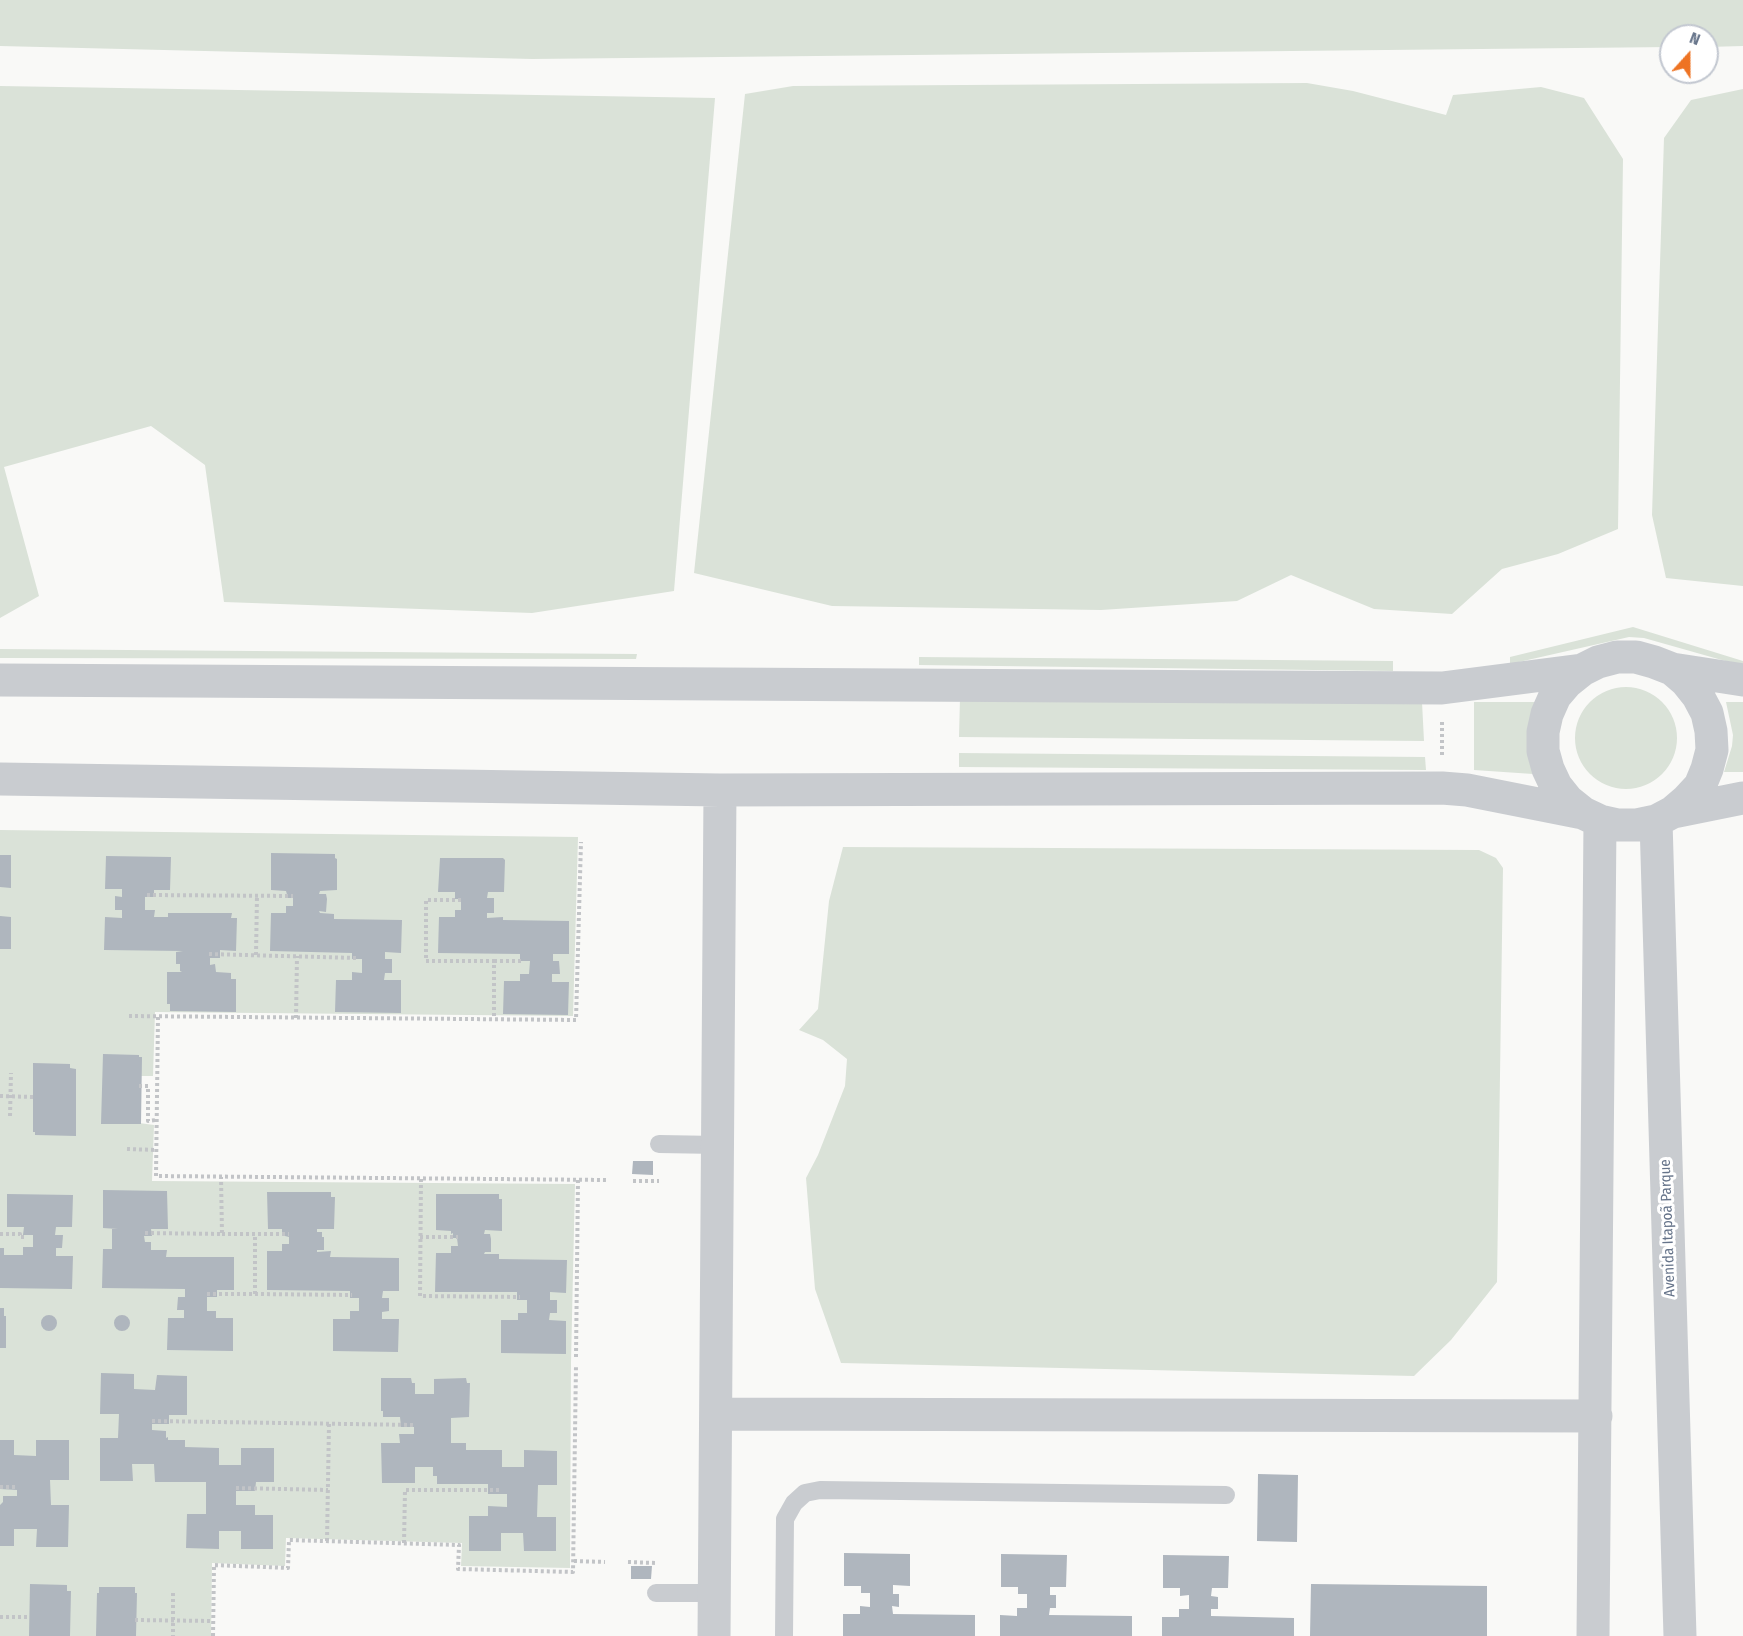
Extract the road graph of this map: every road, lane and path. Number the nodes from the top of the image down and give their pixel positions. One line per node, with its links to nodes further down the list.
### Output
1 (1672, 669): 2 (street); 3 (street); 10 (street)
2 (1582, 670): 5 (street); 11 (street)
3 (1743, 680)
4 (2, 682): 5 (street)
5 (1442, 688): 7 (path)
6 (0, 779): 8 (street)
7 (1442, 788): 8 (street); 11 (street)
8 (720, 790): 35 (street)
9 (1743, 798): 10 (street)
10 (1664, 816): 11 (street); 88 (street, Avenida Itapoã Parque)
11 (1592, 817): 59 (street)
12 (581, 842): 26 (path)
13 (147, 895): 14 (path)
14 (257, 896): 15 (path); 18 (path)
15 (293, 896)
16 (461, 900): 21 (path)
17 (209, 954): 18 (path)
18 (256, 955): 19 (path)
19 (297, 956): 20 (path); 25 (path)
20 (356, 958)
21 (495, 961): 22 (path); 26 (path)
22 (524, 961)
23 (129, 1016): 24 (path)
24 (158, 1017): 25 (path); 33 (path)
25 (297, 1018): 26 (path)
26 (494, 1019)
27 (11, 1074): 30 (path)
28 (139, 1086): 33 (path)
29 (0, 1096): 30 (path)
30 (11, 1096): 31 (path); 32 (path)
31 (33, 1097)
32 (10, 1116)
33 (156, 1120): 37 (path)
34 (659, 1144): 35 (lane)
35 (717, 1145): 58 (street)
36 (128, 1149): 37 (path)
37 (156, 1150): 38 (path)
38 (221, 1177): 39 (path); 46 (path)
39 (421, 1179): 40 (path); 50 (path)
40 (578, 1180): 41 (path); 56 (path)
41 (608, 1180)
42 (633, 1181): 43 (path)
43 (659, 1181)
44 (145, 1233): 46 (path)
45 (0, 1234): 49 (path)
46 (222, 1234): 47 (path)
47 (255, 1234): 48 (path); 53 (path)
48 (289, 1234)
49 (26, 1237)
50 (420, 1237): 51 (path); 55 (path)
51 (458, 1237)
52 (207, 1294): 53 (path)
53 (255, 1294): 54 (path)
54 (352, 1295)
55 (520, 1297)
56 (576, 1357)
57 (576, 1365): 71 (path)
58 (716, 1414): 59 (street); 77 (street)
59 (1596, 1416): 87 (street)
60 (152, 1421): 61 (path)
61 (329, 1424): 62 (path); 66 (path)
62 (414, 1425)
63 (0, 1486): 64 (path)
64 (17, 1487)
65 (236, 1488): 66 (path)
66 (328, 1490): 69 (path)
67 (499, 1490): 70 (path)
68 (1226, 1495): 86 (lane)
69 (327, 1541): 70 (path); 82 (path)
70 (404, 1543): 71 (path)
71 (574, 1561): 72 (path)
72 (605, 1562)
73 (628, 1562): 74 (path)
74 (656, 1563)
75 (173, 1593): 81 (path)
76 (656, 1593): 77 (lane)
77 (714, 1593): 85 (street)
78 (0, 1617): 79 (path)
79 (30, 1617)
80 (135, 1620): 81 (path)
81 (173, 1620): 82 (path); 83 (path)
82 (213, 1621): 84 (path)
83 (173, 1636)
84 (213, 1636)
85 (714, 1636)
86 (784, 1636)
87 (1593, 1636)
88 (1680, 1636)

